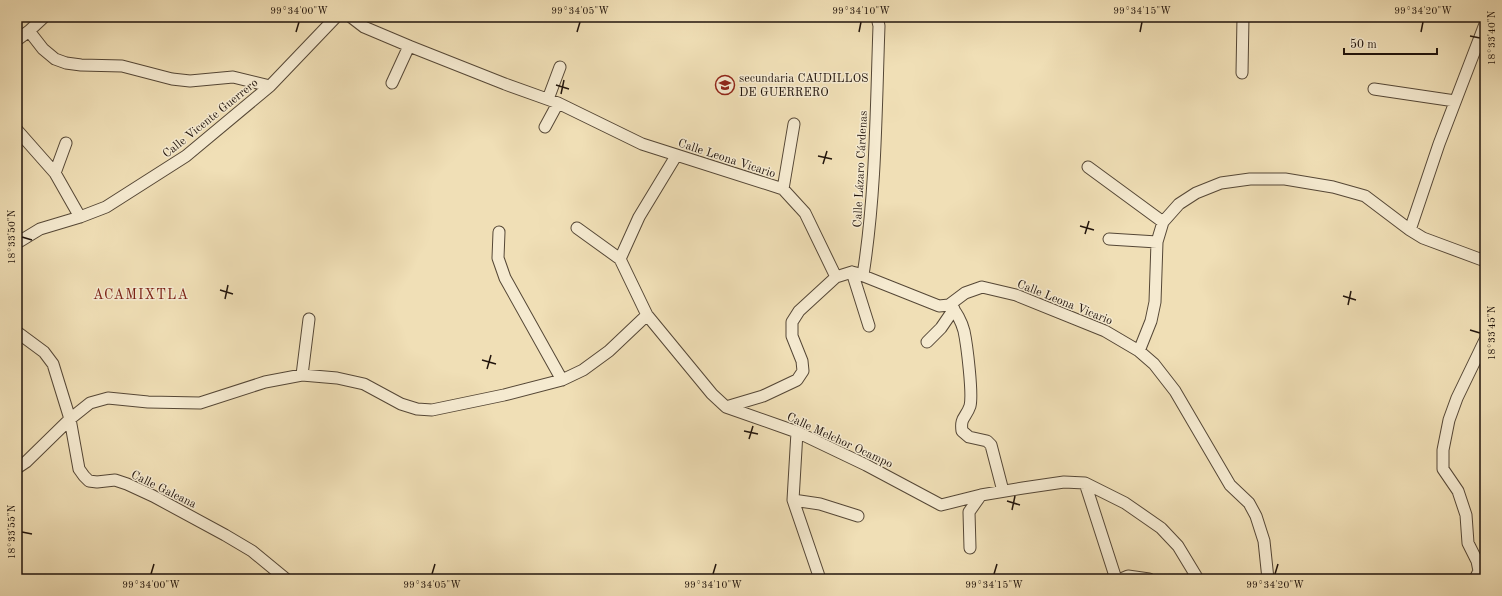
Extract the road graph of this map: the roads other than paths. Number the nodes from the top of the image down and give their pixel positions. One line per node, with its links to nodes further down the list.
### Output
1 (44, 17): 7 (street)
2 (336, 17): 13 (street, Calle Vicente Guerrero)
3 (351, 17): 9 (street, Calle Leona Vicario)
4 (877, 17): 36 (street, Calle Lázaro Cárdenas)
5 (1243, 17): 11 (street)
6 (1485, 24): 16 (street)
7 (29, 31): 8 (street); 13 (street)
8 (17, 40)
9 (409, 46): 12 (street); 15 (street, Calle Leona Vicario)
10 (560, 66): 15 (street)
11 (1242, 73)
12 (392, 83)
13 (270, 86): 25 (street, Calle Vicente Guerrero)
14 (1374, 89): 16 (street)
15 (553, 101): 18 (street); 21 (street, Calle Leona Vicario)
16 (1455, 101): 28 (street)
17 (794, 124): 24 (street)
18 (545, 127)
19 (17, 130): 23 (street)
20 (66, 143): 23 (street)
21 (676, 156): 24 (street, Calle Leona Vicario); 33 (street)
22 (1088, 167): 26 (street)
23 (55, 173): 25 (street)
24 (783, 189): 37 (street, Calle Leona Vicario)
25 (80, 217): 32 (street, Calle Vicente Guerrero)
26 (1163, 222): 28 (street); 31 (street)
27 (577, 228): 33 (street)
28 (1410, 230): 34 (street)
29 (499, 232): 47 (street)
30 (1109, 239): 31 (street)
31 (1158, 242): 45 (street)
32 (17, 244)
33 (620, 259): 39 (street, Calle Melchor Ocampo)
34 (1485, 261)
35 (852, 272): 36 (street); 37 (street); 41 (street)
36 (864, 275): 38 (street)
37 (836, 277): 48 (street)
38 (952, 307): 44 (street); 45 (street, Calle Leona Vicario); 53 (street)
39 (647, 314): 47 (street); 48 (street, Calle Melchor Ocampo)
40 (309, 319): 46 (street)
41 (869, 326)
42 (17, 332): 49 (street, Calle Galeana)
43 (1485, 340): 65 (street)
44 (927, 342)
45 (1139, 351): 64 (street, Calle Leona Vicario)
46 (302, 375): 47 (street); 49 (street)
47 (562, 380)
48 (726, 407): 50 (street, Calle Melchor Ocampo)
49 (70, 419): 51 (street); 58 (street, Calle Galeana)
50 (797, 432): 54 (street, Calle Melchor Ocampo); 55 (street)
51 (17, 468)
52 (1085, 483): 53 (street, Calle Melchor Ocampo); 60 (street); 63 (street, Calle Melchor Ocampo)
53 (1003, 491): 54 (street, Calle Melchor Ocampo)
54 (981, 495): 57 (street)
55 (793, 500): 56 (street); 59 (street)
56 (858, 516)
57 (970, 548)
58 (286, 579)
59 (820, 579)
60 (1116, 579)
61 (1121, 579): 62 (street)
62 (1149, 579)
63 (1198, 579)
64 (1268, 579)
65 (1475, 579)

